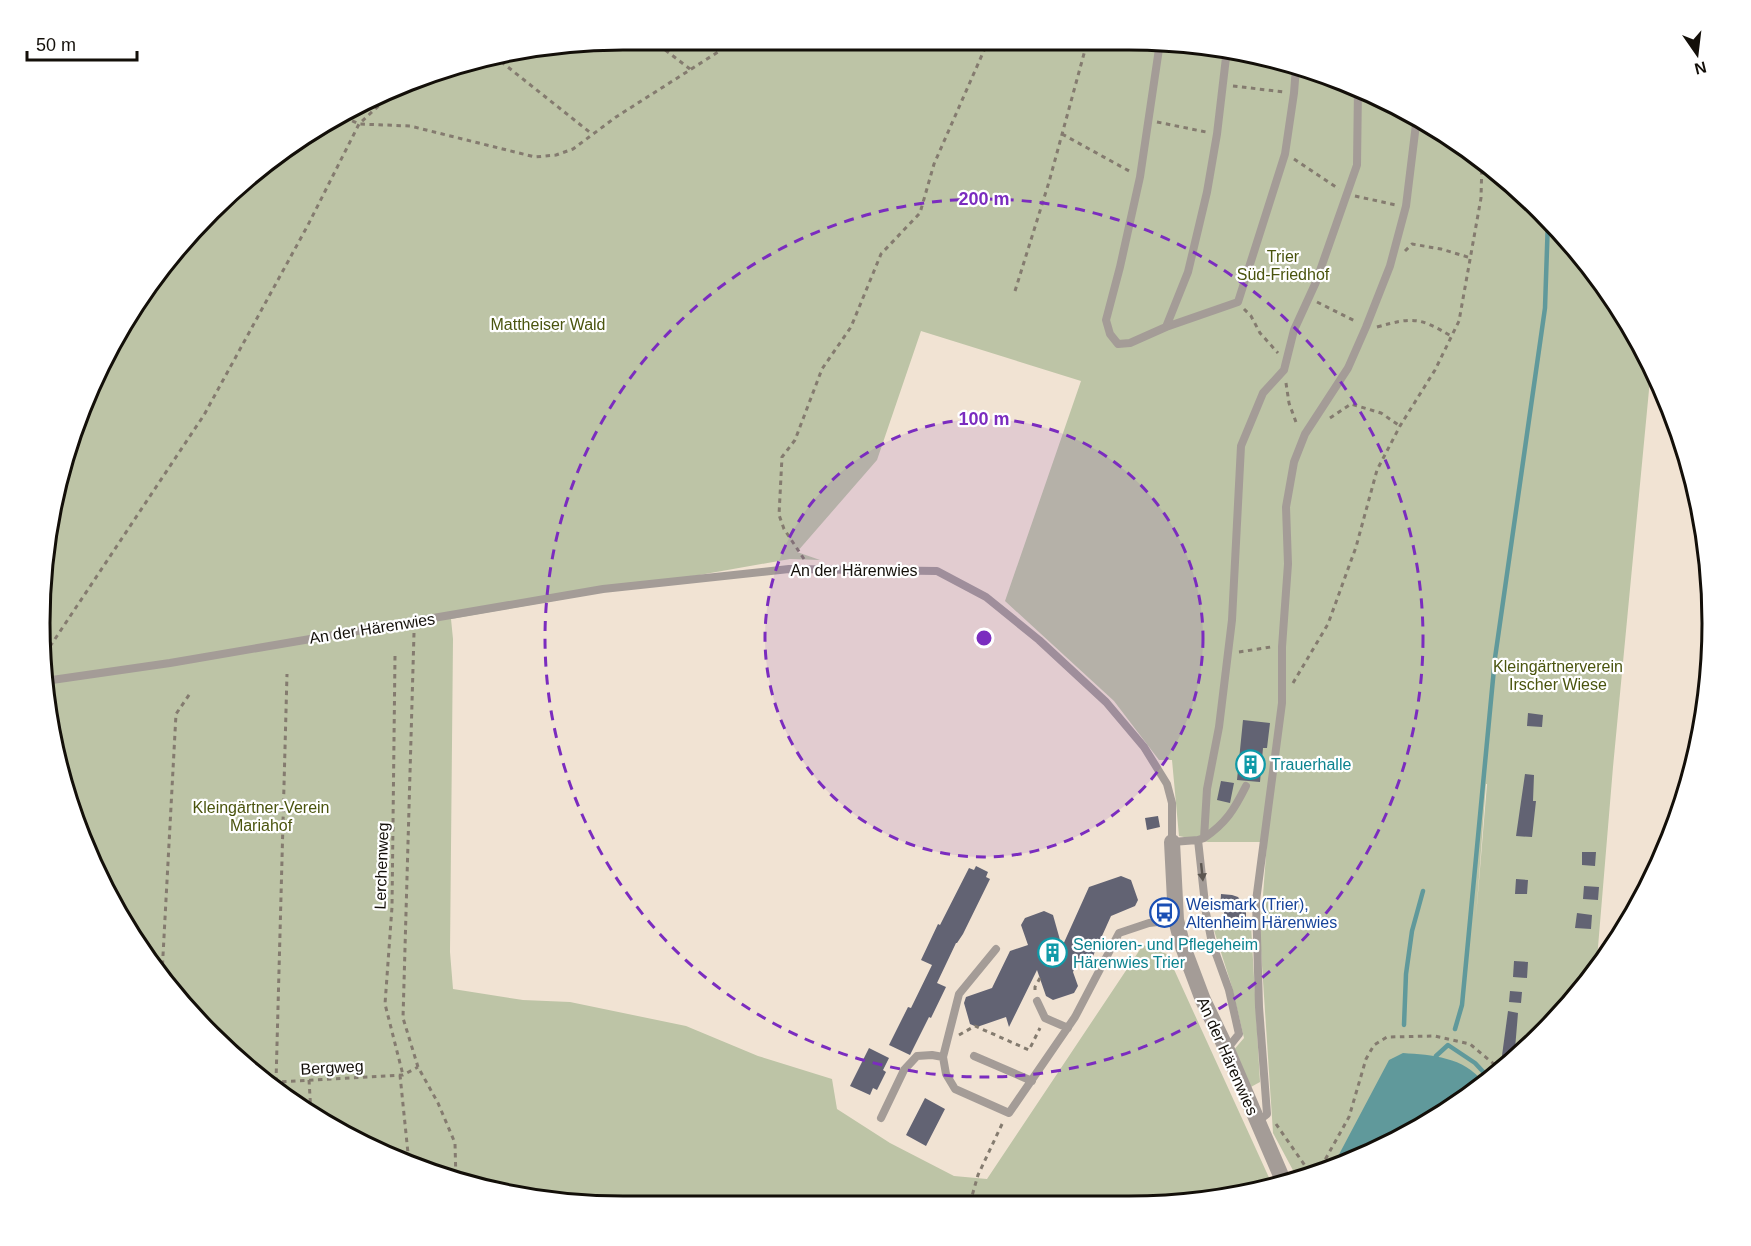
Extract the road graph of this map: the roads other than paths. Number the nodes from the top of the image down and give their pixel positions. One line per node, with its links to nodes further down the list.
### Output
1 (1159, 51): 6 (lane)
2 (1226, 58): 6 (lane)
3 (1295, 75): 6 (lane)
4 (1358, 98): 9 (lane)
5 (1416, 126): 19 (lane)
6 (1166, 327)
7 (53, 680): 10 (lane, An der Härenwies)
8 (1246, 786): 9 (lane)
9 (1201, 839): 10 (lane); 15 (lane, one-way to 15)
10 (1172, 842): 11 (street, An der Härenwies)
11 (1176, 920): 14 (lane); 15 (street, An der Härenwies)
12 (996, 949): 17 (lane)
13 (1037, 1000): 14 (lane)
14 (1068, 1028): 18 (lane)
15 (1227, 1050): 19 (street, An der Härenwies)
16 (974, 1056): 18 (lane)
17 (942, 1058): 18 (lane); 20 (lane)
18 (1032, 1081)
19 (1262, 1117): 21 (street, An der Härenwies)
20 (881, 1118)
21 (1281, 1175)

